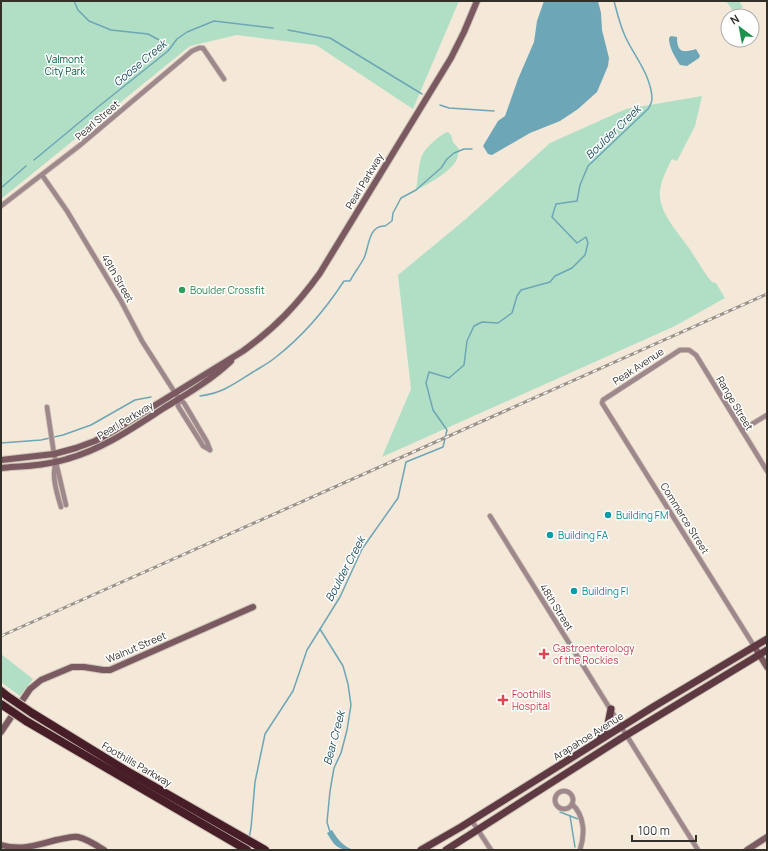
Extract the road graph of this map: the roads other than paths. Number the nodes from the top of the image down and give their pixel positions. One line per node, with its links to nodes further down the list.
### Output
1 (473, 1): 3 (street)
2 (477, 1): 3 (main road, Pearl Parkway)
3 (474, 9): 8 (main road, Pearl Parkway)
4 (224, 79): 5 (street, Pearl Street)
5 (42, 175): 6 (street, Pearl Street); 9 (street, 49th Street)
6 (1, 206)
7 (684, 349): 11 (street, Peak Avenue); 14 (street, Range Street)
8 (242, 351): 9 (main road, Pearl Parkway); 10 (main road, Pearl Parkway)
9 (175, 393): 10 (street, 49th Street); 15 (main road, Pearl Parkway)
10 (178, 399): 10 (street); 17 (main road, Pearl Parkway)
11 (603, 400): 24 (street, Commerce Street)
12 (47, 407): 15 (street)
13 (767, 415): 14 (street)
14 (742, 430): 19 (street, Range Street)
15 (54, 454): 16 (main road, Pearl Parkway); 17 (street)
16 (1, 460)
17 (56, 462): 18 (main road, Pearl Parkway); 20 (street)
18 (1, 468)
19 (767, 471)
20 (64, 506)
21 (490, 516): 30 (street, 48th Street)
22 (253, 607): 32 (main road, Walnut Street)
23 (767, 639): 24 (main road, Arapahoe Avenue)
24 (754, 646): 26 (main road); 31 (main road, Arapahoe Avenue)
25 (767, 650): 26 (main road, Arapahoe Avenue)
26 (759, 654): 27 (main road); 33 (main road, Arapahoe Avenue)
27 (767, 667)
28 (4, 693): 43 (highway, Foothills Parkway, bridge)
29 (1, 704): 42 (highway, Foothills Parkway, bridge)
30 (611, 709): 31 (street, 48th Street); 34 (main road)
31 (622, 726): 33 (street, 48th Street); 34 (main road, Arapahoe Avenue)
32 (1, 732)
33 (627, 735): 37 (main road, Arapahoe Avenue); 48 (street, 48th Street)
34 (600, 740): 36 (main road, Arapahoe Avenue)
35 (572, 804): 47 (street)
36 (472, 820): 37 (street); 44 (main road, Arapahoe Avenue)
37 (477, 829): 45 (main road, Arapahoe Avenue); 46 (street)
38 (767, 837): 49 (main road)
39 (1, 845): 40 (main road)
40 (23, 850): 41 (main road)
41 (104, 850)
42 (247, 850)
43 (265, 850)
44 (421, 850)
45 (446, 850)
46 (491, 850)
47 (580, 850)
48 (698, 850)
49 (747, 850)

